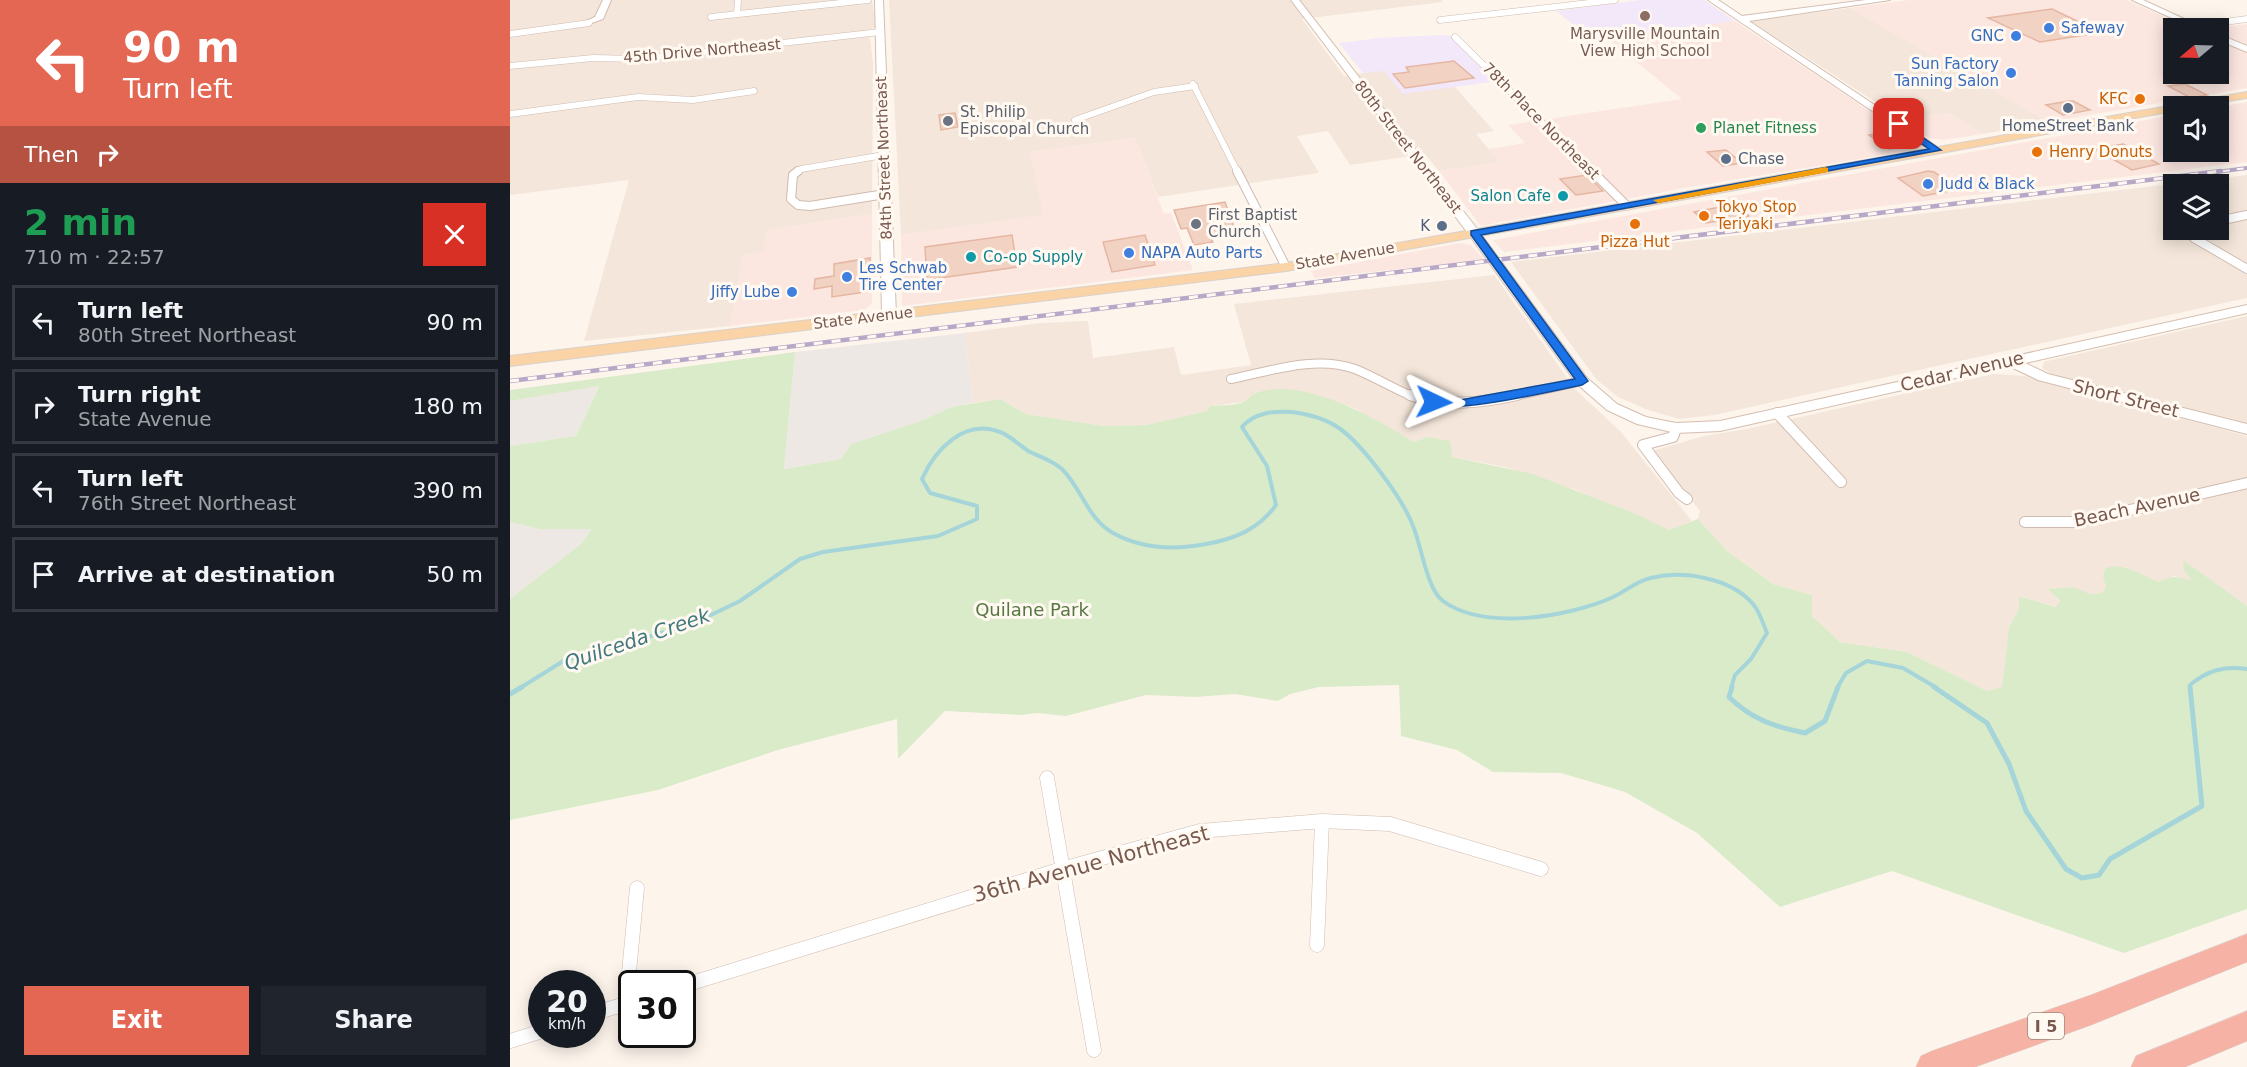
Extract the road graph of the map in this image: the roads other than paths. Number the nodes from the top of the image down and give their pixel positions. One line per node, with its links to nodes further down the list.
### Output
1 (608, 0): 17 (street)
2 (738, 0): 10 (street)
3 (867, 0): 10 (street)
4 (879, 0): 18 (street, 84th Street Northeast)
5 (1295, 0): 38 (street, 80th Street Northeast)
6 (1615, 0): 15 (street)
7 (1712, 0): 13 (street)
8 (1886, 0): 13 (street)
9 (2136, 0): 12 (street)
10 (737, 14): 11 (street)
11 (711, 17)
12 (2177, 18)
13 (1741, 19): 32 (street)
14 (2247, 19): 16 (street)
15 (1440, 20)
16 (2229, 22)
17 (589, 23): 19 (street)
18 (880, 32): 23 (street, 45th Drive Northeast); 33 (street, 84th Street Northeast)
19 (510, 34)
20 (1455, 37): 35 (street, 78th Place Northeast)
21 (2229, 42): 22 (street)
22 (2247, 49)
23 (524, 65): 24 (street, 45th Drive Northeast); 25 (street)
24 (510, 66)
25 (521, 73)
26 (754, 91): 30 (street)
27 (2247, 95): 28 (main road)
28 (2229, 98)
29 (2163, 110): 32 (main road, State Avenue)
30 (510, 114)
31 (1075, 120): 40 (street)
32 (1937, 150): 35 (main road, State Avenue)
33 (884, 155): 34 (street, 84th Street Northeast); 34 (street)
34 (885, 194): 43 (street, 84th Street Northeast)
35 (1627, 206): 38 (main road, State Avenue)
36 (2247, 215): 37 (street)
37 (2229, 219)
38 (1474, 233): 40 (main road, State Avenue); 47 (street, 80th Street Northeast)
39 (2203, 240): 41 (street)
40 (1286, 267): 43 (main road, State Avenue)
41 (2247, 269)
42 (2247, 309): 44 (street, Cedar Avenue)
43 (889, 315): 45 (main road, State Avenue)
44 (2008, 360): 48 (street, Cedar Avenue); 50 (street, Short Street)
45 (510, 361)
46 (1231, 379): 47 (street)
47 (1582, 381): 49 (street, 80th Street Northeast)
48 (1777, 413): 49 (street, Cedar Avenue); 51 (street)
49 (1677, 428): 53 (street)
50 (2247, 429)
51 (1841, 482)
52 (2247, 483): 54 (street, Beach Avenue)
53 (1687, 499)
54 (2025, 522)
55 (1047, 778): 57 (street)
56 (1322, 821): 57 (street, 36th Avenue Northeast); 58 (street, 36th Avenue Northeast); 60 (street)
57 (1062, 868): 63 (street, 36th Avenue Northeast); 67 (street)
58 (1541, 869)
59 (637, 888): 62 (street)
60 (1317, 945)
61 (2247, 948): 68 (highway, I 5)
62 (631, 970)
63 (696, 982)
64 (2247, 1026): 69 (highway)
65 (528, 1035): 66 (street)
66 (510, 1041)
67 (1094, 1050)
68 (1932, 1067)
69 (2147, 1067)

